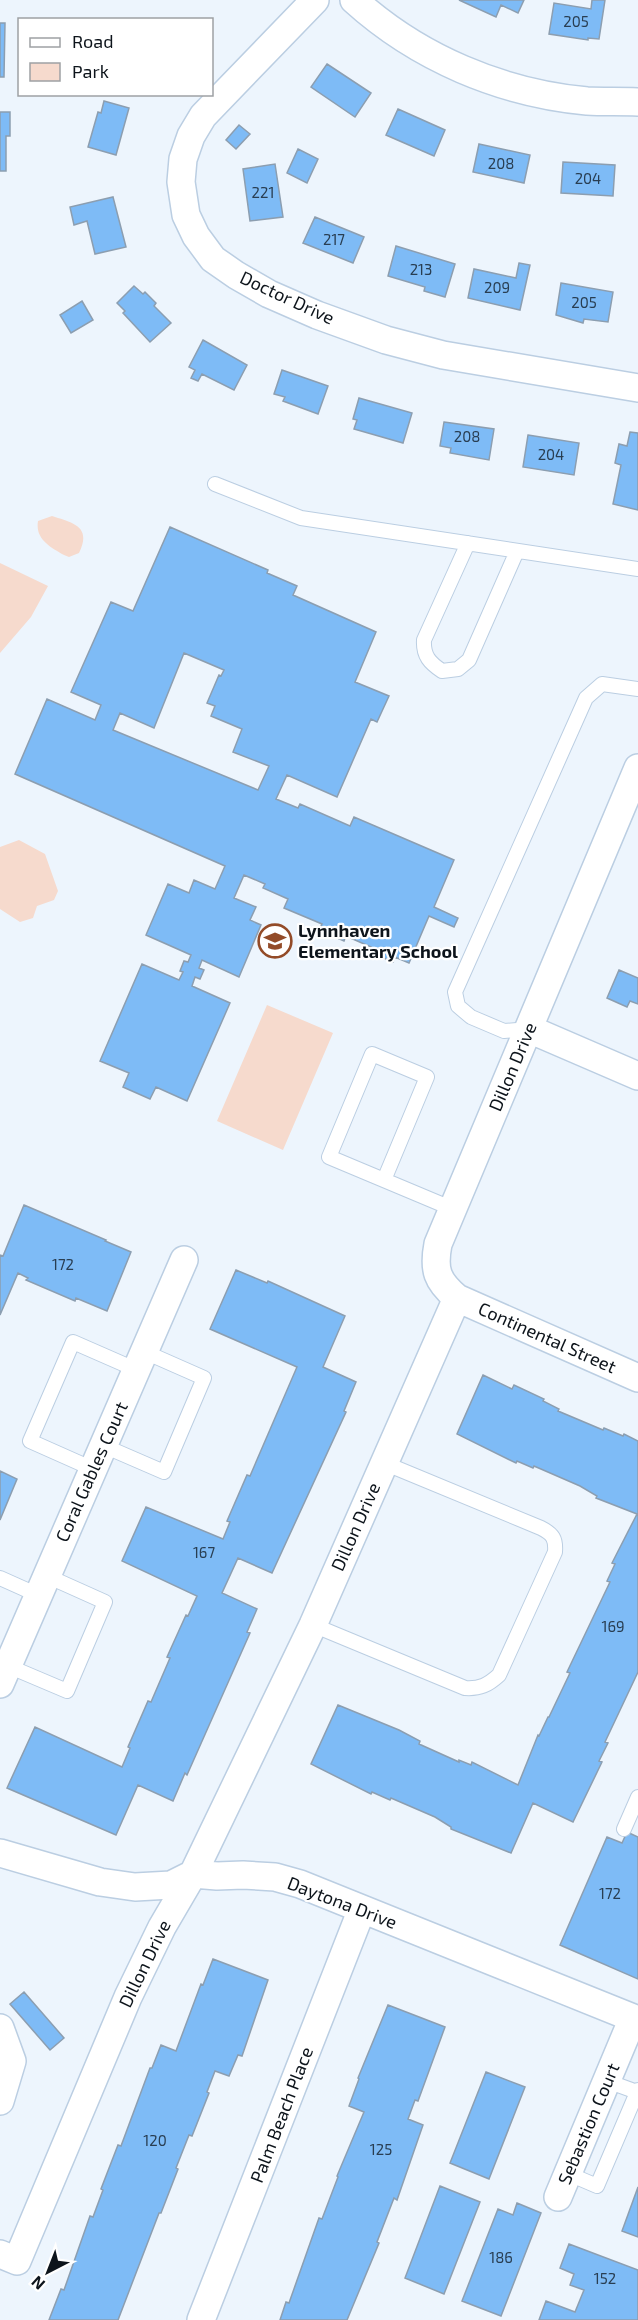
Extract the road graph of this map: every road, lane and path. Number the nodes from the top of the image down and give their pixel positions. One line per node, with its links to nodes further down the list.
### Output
1 (315, 0): 4 (street, Doctor Drive)
2 (354, 0): 3 (street)
3 (638, 102)
4 (638, 388)
5 (215, 484): 6 (lane)
6 (468, 543): 7 (lane); 7 (lane)
7 (517, 550): 8 (lane)
8 (638, 569)
9 (638, 689): 11 (lane)
10 (636, 783): 11 (street, Dillon Drive)
11 (529, 1029): 12 (street); 14 (street, Dillon Drive)
12 (638, 1076)
13 (384, 1180): 13 (lane); 14 (lane)
14 (453, 1209): 16 (street, Dillon Drive)
15 (184, 1260): 17 (street, Coral Gables Court)
16 (457, 1298): 18 (street, Continental Street); 20 (street, Dillon Drive)
17 (141, 1361): 19 (street, Coral Gables Court); 19 (lane); 19 (lane)
18 (638, 1378)
19 (98, 1458): 22 (street, Coral Gables Court)
20 (384, 1463): 23 (street, Dillon Drive); 23 (lane)
21 (0, 1578): 22 (lane)
22 (43, 1586): 24 (street, Coral Gables Court); 24 (lane)
23 (313, 1624): 28 (street, Dillon Drive)
24 (4, 1675)
25 (638, 1797): 26 (lane)
26 (624, 1829)
27 (0, 1853): 28 (street, Daytona Drive)
28 (193, 1875): 29 (street, Daytona Drive); 36 (street, Dillon Drive)
29 (362, 1909): 30 (street, Daytona Drive); 37 (street, Palm Beach Place)
30 (635, 2019): 32 (street, Sebastion Court)
31 (0, 2028): 34 (street)
32 (607, 2081): 33 (lane); 35 (street, Sebastion Court)
33 (638, 2091): 35 (lane)
34 (0, 2101)
35 (563, 2185)
36 (0, 2254)
37 (201, 2320)

